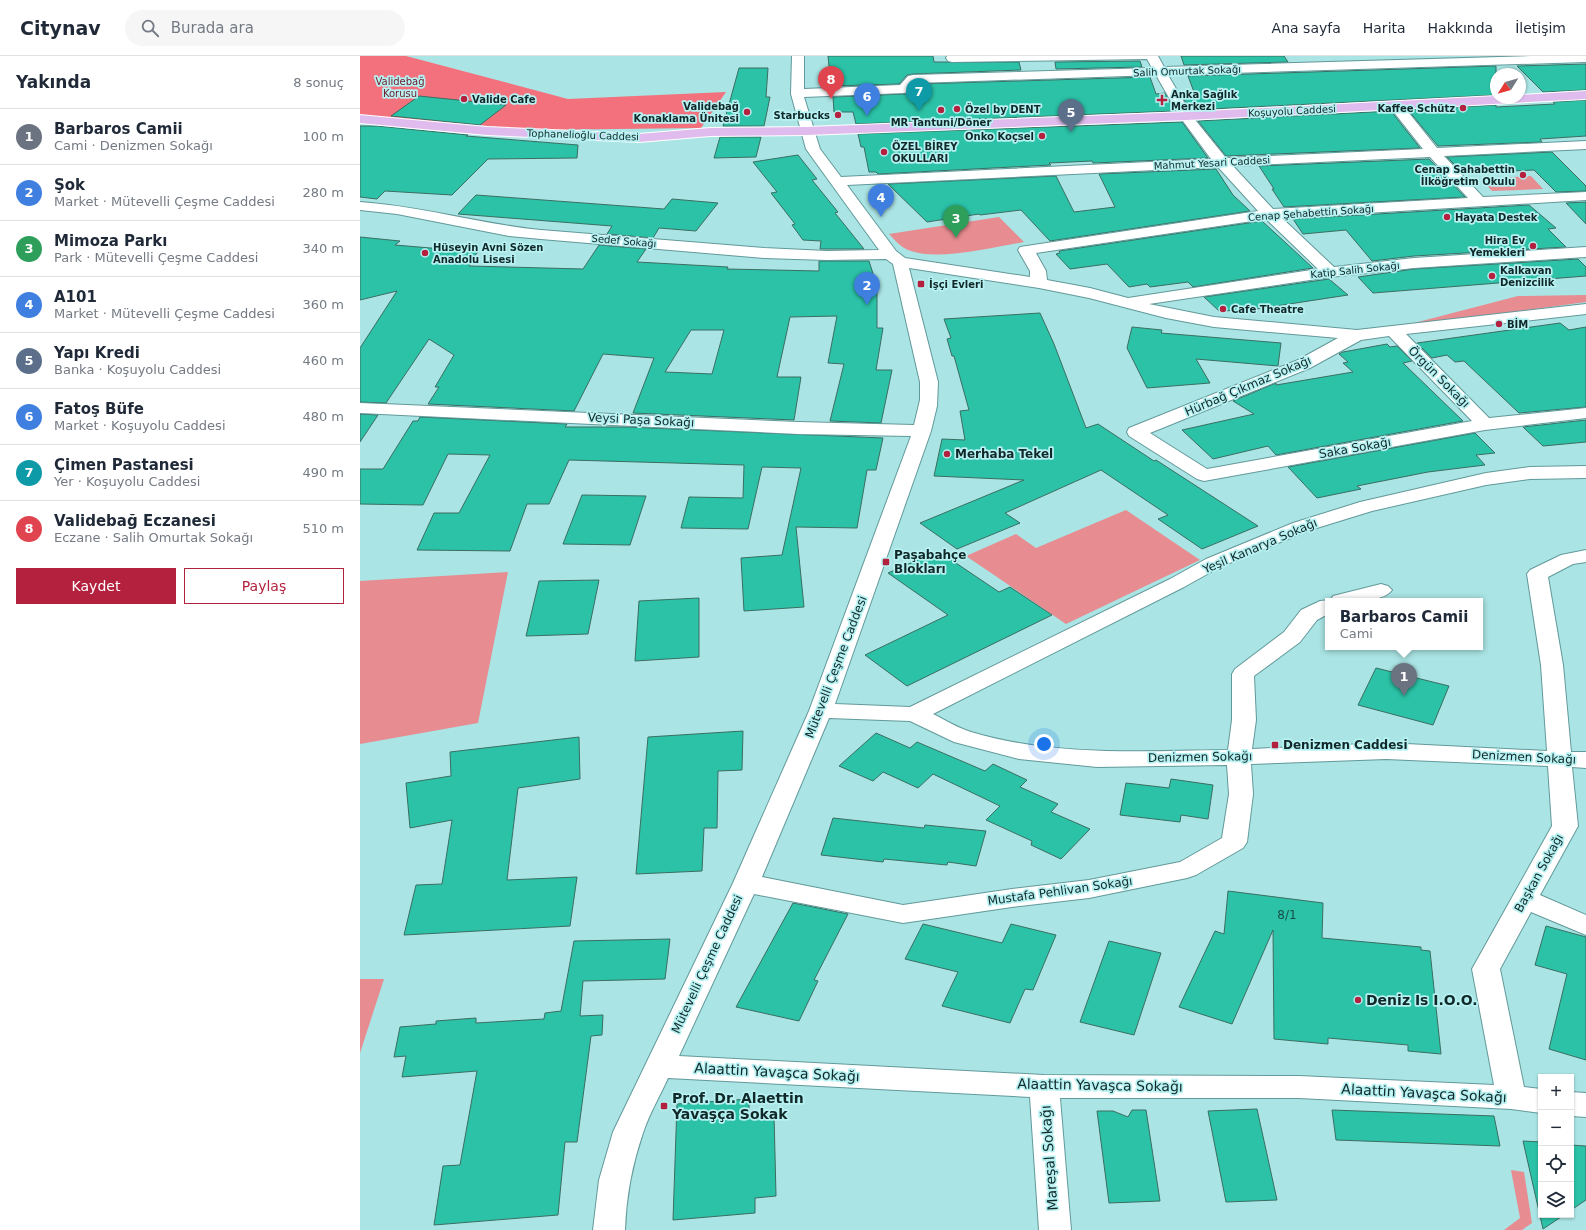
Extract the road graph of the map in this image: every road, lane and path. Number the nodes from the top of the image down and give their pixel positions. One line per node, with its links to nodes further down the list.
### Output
1 (798, 56): 10 (street, Mütevelli Çeşme Caddesi)
2 (1145, 56): 5 (street)
3 (1152, 56): 9 (street)
4 (1295, 56): 8 (street)
5 (952, 58)
6 (1584, 59): 7 (street, Salih Omurtak Sokağı)
7 (1421, 60): 8 (street, Salih Omurtak Sokağı)
8 (1302, 68): 9 (street, Salih Omurtak Sokağı)
9 (1159, 72): 10 (street, Salih Omurtak Sokağı); 13 (street)
10 (798, 93): 15 (street, Mütevelli Çeşme Caddesi)
11 (1586, 95): 12 (main road, Koşuyolu Caddesi)
12 (1396, 106): 13 (main road, Koşuyolu Caddesi); 17 (street)
13 (1186, 116): 15 (main road, Koşuyolu Caddesi); 18 (street)
14 (360, 119): 15 (main road, Tophanelioğlu Caddesi)
15 (807, 131): 19 (street, Mütevelli Çeşme Caddesi)
16 (1586, 145): 17 (street, Mahmut Yesari Caddesi)
17 (1433, 152): 18 (street, Mahmut Yesari Caddesi); 21 (street)
18 (1220, 162): 19 (street, Mahmut Yesari Caddesi); 23 (street)
19 (837, 181): 25 (street, Mütevelli Çeşme Caddesi)
20 (1586, 196): 21 (street, Cenap Şehabettin Sokağı)
21 (1480, 203): 23 (street, Cenap Şehabettin Sokağı)
22 (360, 206): 25 (street, Sedef Sokağı)
23 (1268, 214): 26 (street); 27 (street, Cenap Şehabettin Sokağı)
24 (1586, 252): 26 (street, Katip Salih Sokağı)
25 (895, 258): 27 (street, Sedef Sokağı); 35 (street, Mütevelli Çeşme Caddesi)
26 (1330, 272): 28 (street, Katip Salih Sokağı)
27 (1039, 283): 28 (street, Sedef Sokağı)
28 (1125, 302): 31 (street, Sedef Sokağı)
29 (1586, 308): 30 (street)
30 (1393, 331): 31 (street); 34 (street, Örgün Sokağı)
31 (1357, 335): 36 (street, Hürbağ Çıkmaz Sokağı)
32 (360, 408): 35 (street, Veysi Paşa Sokağı)
33 (1586, 413): 34 (street, Saka Sokağı)
34 (1485, 424): 36 (street, Saka Sokağı)
35 (922, 431): 42 (street, Mütevelli Çeşme Caddesi)
36 (1136, 432)
37 (1586, 472): 43 (street, Yeşil Kanarya Sokağı)
38 (1586, 556): 45 (street, Başkan Sokağı)
39 (1381, 590): 40 (street)
40 (1352, 598)
41 (1325, 607): 44 (street, Mustafa Pehlivan Sokağı)
42 (821, 711): 43 (street, Denizmen Sokağı); 47 (street, Mütevelli Çeşme Caddesi)
43 (914, 714): 44 (street, Denizmen Sokağı)
44 (1239, 757): 45 (street, Denizmen Sokağı); 47 (street, Mustafa Pehlivan Sokağı)
45 (1558, 759): 46 (street, Denizmen Sokağı); 48 (street, Başkan Sokağı)
46 (1586, 760)
47 (746, 883): 50 (street, Mütevelli Çeşme Caddesi)
48 (1525, 899): 49 (street); 52 (street, Başkan Sokağı)
49 (1586, 926)
50 (660, 1066): 51 (street, Alaattin Yavaşca Sokağı); 56 (street, Mütevelli Çeşme Caddesi)
51 (1044, 1086): 52 (street, Alaattin Yavaşca Sokağı); 57 (street, Mareşal Sokağı)
52 (1511, 1097): 53 (street, Alaattin Yavaşca Sokağı)
53 (1538, 1100)
54 (1574, 1104): 55 (street)
55 (1586, 1106)
56 (609, 1230)
57 (1055, 1230)

